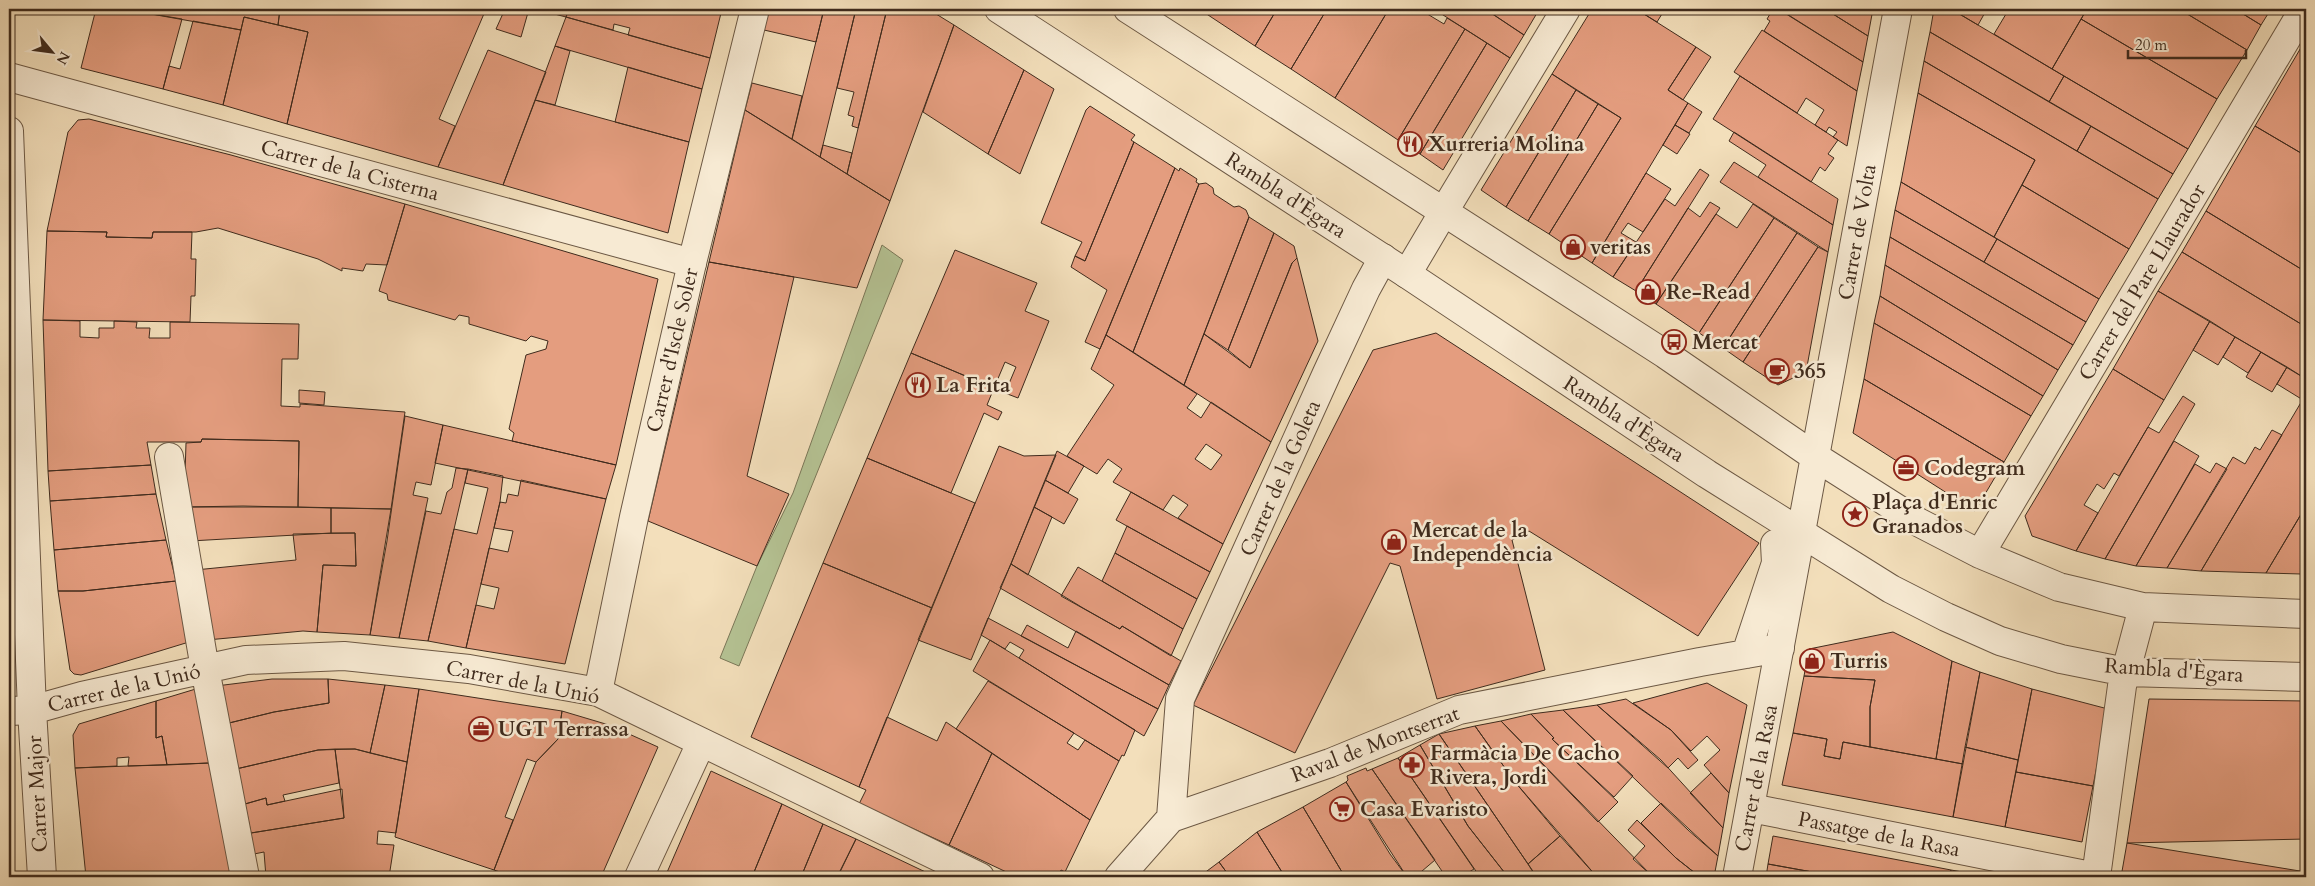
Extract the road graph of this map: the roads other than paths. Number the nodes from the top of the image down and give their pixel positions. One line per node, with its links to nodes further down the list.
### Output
1 (755, 9): 11 (street, Carrer d'Iscle Soler)
2 (999, 9): 10 (street, Rambla d'Ègara)
3 (1128, 9): 9 (street)
4 (1566, 9): 9 (street)
5 (1898, 9): 13 (street, Carrer de Volta)
6 (2304, 9): 17 (street, Carrer del Pare Llaurador)
7 (9, 77): 11 (street, Carrer de la Cisterna)
8 (9, 132): 26 (street, Carrer Major)
9 (1443, 213): 12 (street); 13 (street)
10 (1383, 258): 12 (street, Rambla d'Ègara); 29 (street, Carrer de la Goleta)
11 (692, 263): 25 (street, Carrer d'Iscle Soler)
12 (1407, 274): 15 (street, Rambla d'Ègara)
13 (1814, 456): 15 (street); 17 (street)
14 (169, 458): 22 (street)
15 (1800, 532): 20 (street); 23 (street, Rambla d'Ègara)
16 (1775, 544): 21 (street)
17 (1980, 554): 18 (street)
18 (2144, 606): 19 (street); 23 (street)
19 (2306, 614)
20 (1780, 648): 21 (street); 28 (street, Carrer de la Rasa)
21 (1746, 654): 29 (street, Raval de Montserrat)
22 (205, 669): 25 (street, Carrer de la Unió); 26 (street, Carrer de la Unió); 31 (street)
23 (2126, 672): 24 (street, Rambla d'Ègara); 36 (street)
24 (2306, 677)
25 (598, 692): 27 (street, Carrer de la Unió)
26 (17, 707): 30 (street, Carrer Major)
27 (701, 744): 32 (street); 33 (street, Carrer de la Unió)
28 (1751, 808): 35 (street, Carrer de la Rasa); 36 (street, Passatge de la Rasa)
29 (1170, 818): 34 (street)
30 (42, 877)
31 (245, 877)
32 (639, 877)
33 (980, 877)
34 (1119, 877)
35 (1737, 877)
36 (2096, 877)

